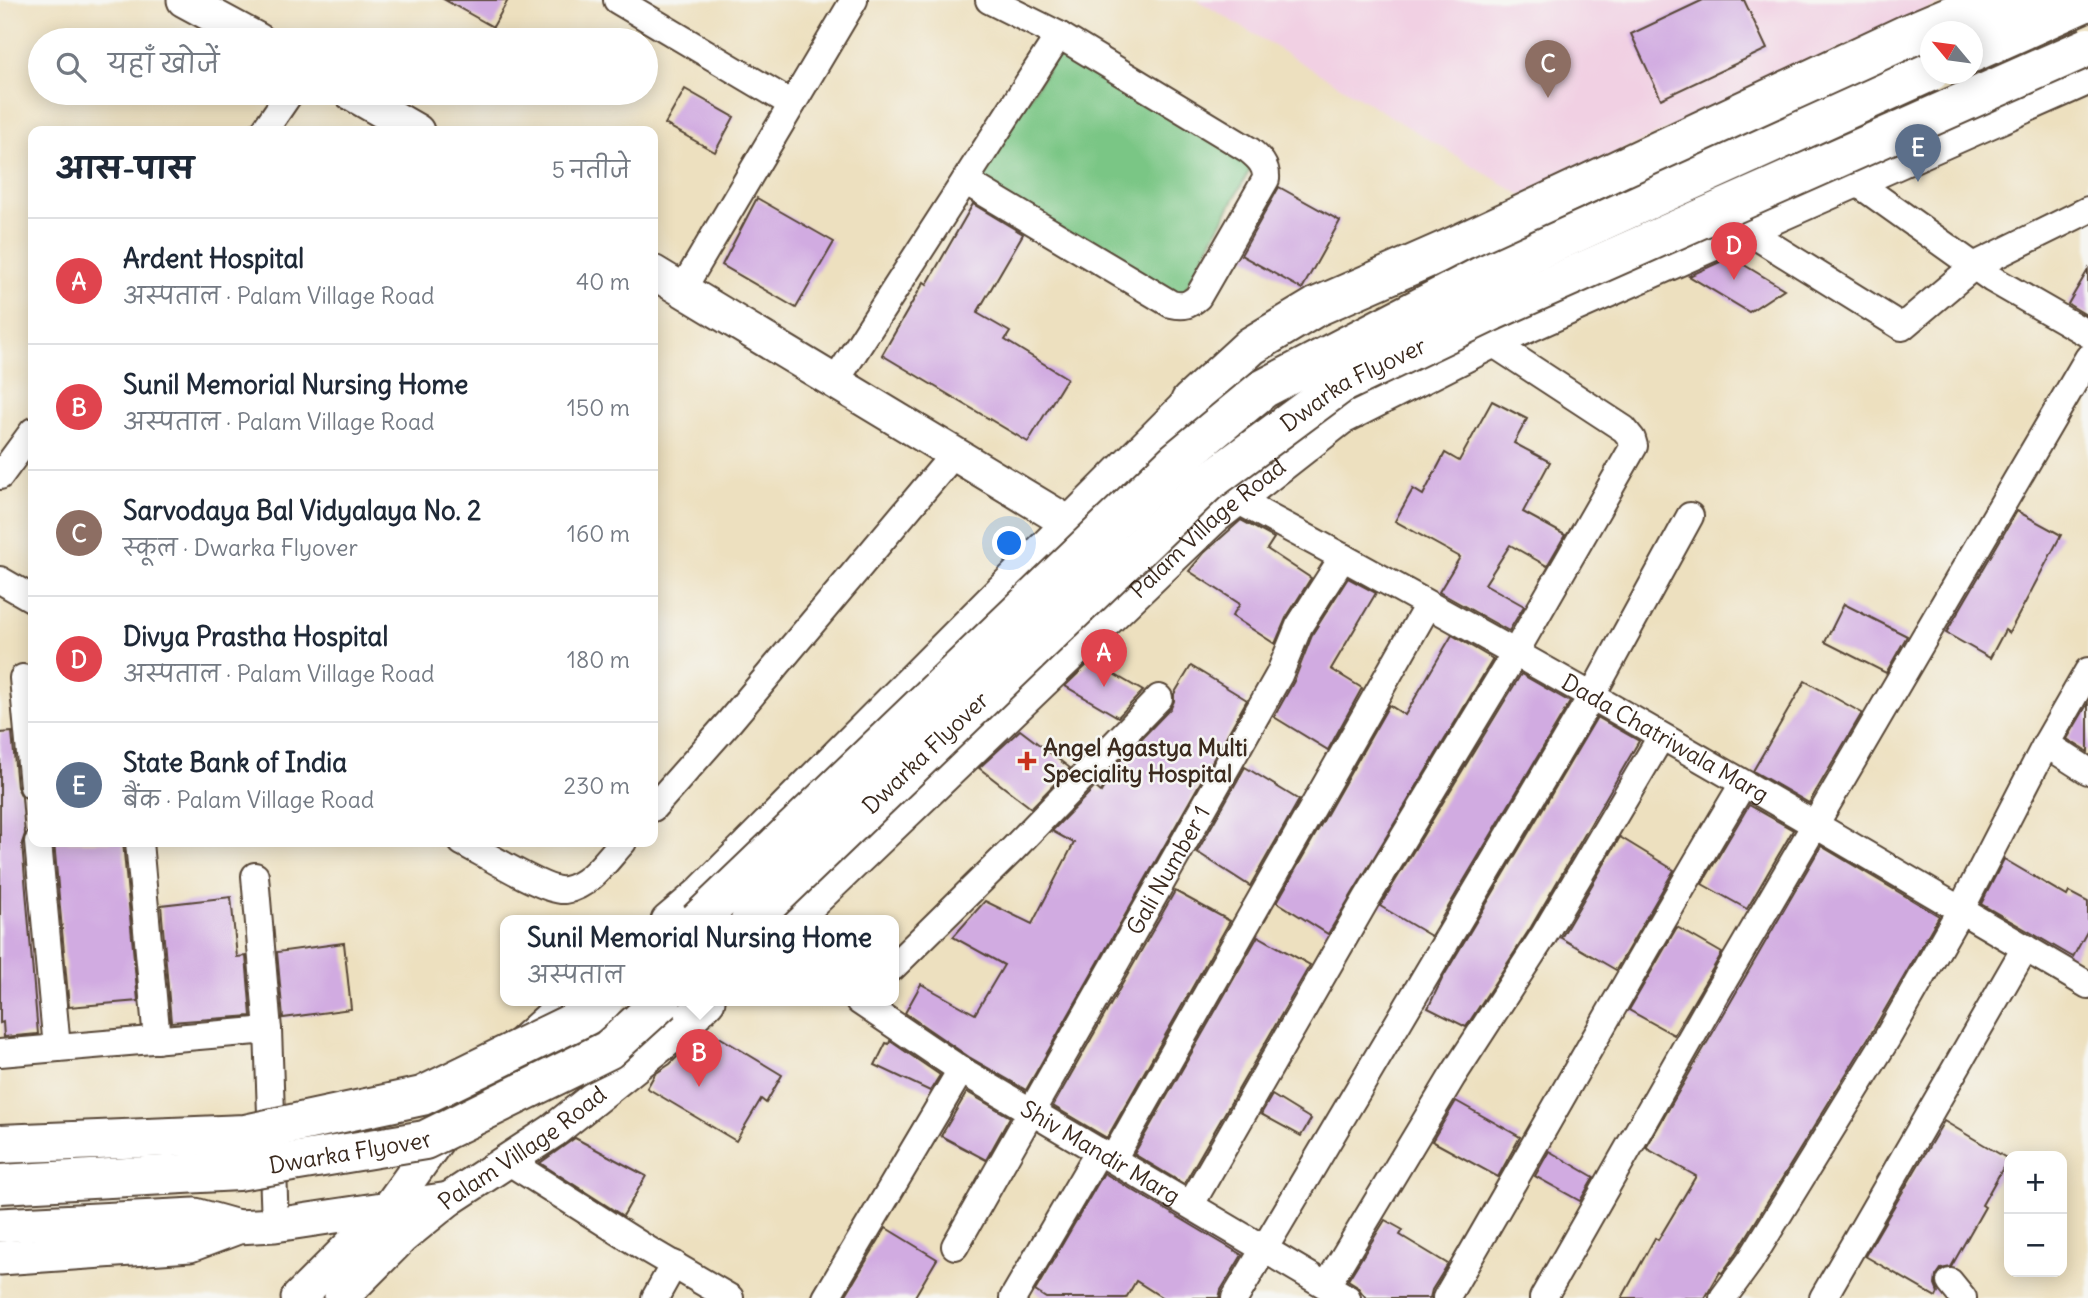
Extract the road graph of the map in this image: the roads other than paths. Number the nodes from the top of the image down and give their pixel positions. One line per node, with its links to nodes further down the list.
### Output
1 (184, 0): 10 (street)
2 (617, 0): 8 (street)
3 (854, 0): 18 (street)
4 (989, 0): 12 (street)
5 (1987, 0): 9 (main road)
6 (2041, 0): 11 (street)
7 (2088, 1): 15 (main road)
8 (646, 7): 18 (street)
9 (1954, 21)
10 (236, 28)
11 (1983, 28)
12 (1059, 35): 23 (street); 23 (street)
13 (1920, 43): 34 (main road)
14 (2088, 47): 66 (main road, Dwarka Flyover, bridge)
15 (1983, 48)
16 (1920, 77): 65 (main road, Dwarka Flyover, bridge)
17 (2088, 78): 24 (street, Palam Village Road)
18 (792, 104): 29 (street)
19 (282, 105): 21 (street)
20 (372, 105): 22 (street)
21 (267, 126)
22 (407, 126)
23 (965, 181): 33 (street)
24 (1856, 182): 26 (street, Palam Village Road); 27 (street)
25 (2088, 210): 27 (street)
26 (1746, 230): 27 (street); 31 (street, Palam Village Road)
27 (1974, 266): 30 (street)
28 (658, 275): 29 (street)
29 (682, 290): 33 (street)
30 (2088, 334)
31 (1491, 342): 38 (street, Palam Village Road); 46 (street)
32 (2088, 358): 57 (street)
33 (835, 382): 36 (street)
34 (1190, 402): 40 (street)
35 (28, 438): 37 (street)
36 (954, 454): 40 (street); 56 (street)
37 (0, 476)
38 (1237, 500): 41 (street, Dada Chatriwala Marg); 43 (street, Palam Village Road)
39 (1690, 516): 49 (street)
40 (1069, 523): 43 (street); 64 (street)
41 (1343, 557): 45 (street, Dada Chatriwala Marg); 81 (street, Gali Number 1)
42 (0, 580): 44 (street)
43 (1145, 584): 67 (street, Palam Village Road)
44 (28, 596)
45 (1428, 605): 46 (street, Dada Chatriwala Marg); 83 (street)
46 (1515, 653): 49 (street, Dada Chatriwala Marg); 87 (street)
47 (2088, 671): 53 (street)
48 (23, 678): 51 (street)
49 (1591, 697): 52 (street, Dada Chatriwala Marg); 93 (street)
50 (1159, 698): 69 (street)
51 (28, 732)
52 (1661, 737): 55 (street, Dada Chatriwala Marg); 96 (street)
53 (2046, 744): 54 (street); 63 (street)
54 (2088, 771)
55 (1743, 784): 57 (street, Dada Chatriwala Marg); 104 (street)
56 (658, 802)
57 (1817, 825): 63 (street, Dada Chatriwala Marg); 105 (street)
58 (38, 847): 78 (street)
59 (139, 847): 77 (street)
60 (473, 847): 61 (street)
61 (618, 847)
62 (255, 876): 76 (street)
63 (1961, 909): 68 (street, Dada Chatriwala Marg); 106 (street)
64 (675, 915)
65 (704, 915)
66 (756, 915)
67 (798, 915)
68 (2025, 948): 70 (street, Dada Chatriwala Marg); 107 (street)
69 (899, 961)
70 (2088, 985)
71 (563, 1006): 88 (street, Palam Village Road)
72 (597, 1006): 82 (main road, Dwarka Flyover, bridge)
73 (656, 1006): 85 (main road, Dwarka Flyover, bridge)
74 (703, 1006): 84 (street, Palam Village Road)
75 (866, 1006): 80 (street, Shiv Mandir Marg)
76 (268, 1030): 77 (street); 90 (street)
77 (158, 1040): 78 (street)
78 (57, 1048): 79 (street)
79 (0, 1053)
80 (961, 1070): 81 (street, Shiv Mandir Marg); 101 (street)
81 (1032, 1110): 83 (street, Shiv Mandir Marg); 92 (street, Gali Number 1)
82 (0, 1144)
83 (1106, 1155): 87 (street, Shiv Mandir Marg); 102 (street)
84 (506, 1160): 86 (street, Palam Village Road); 95 (street)
85 (0, 1184)
86 (449, 1199): 88 (street); 98 (street, Palam Village Road)
87 (1191, 1204): 93 (street, Shiv Mandir Marg)
88 (390, 1206): 90 (street); 97 (street, Palam Village Road)
89 (0, 1225): 91 (street)
90 (275, 1225): 91 (street)
91 (238, 1227): 94 (street)
92 (955, 1246)
93 (1264, 1248): 96 (street, Shiv Mandir Marg); 103 (street)
94 (0, 1258)
95 (674, 1264): 99 (street); 100 (street)
96 (1337, 1291)
97 (298, 1298)
98 (341, 1298)
99 (655, 1298)
100 (730, 1298)
101 (826, 1298)
102 (1013, 1298)
103 (1235, 1298)
104 (1446, 1298)
105 (1543, 1298)
106 (1723, 1298)
107 (1823, 1298)

